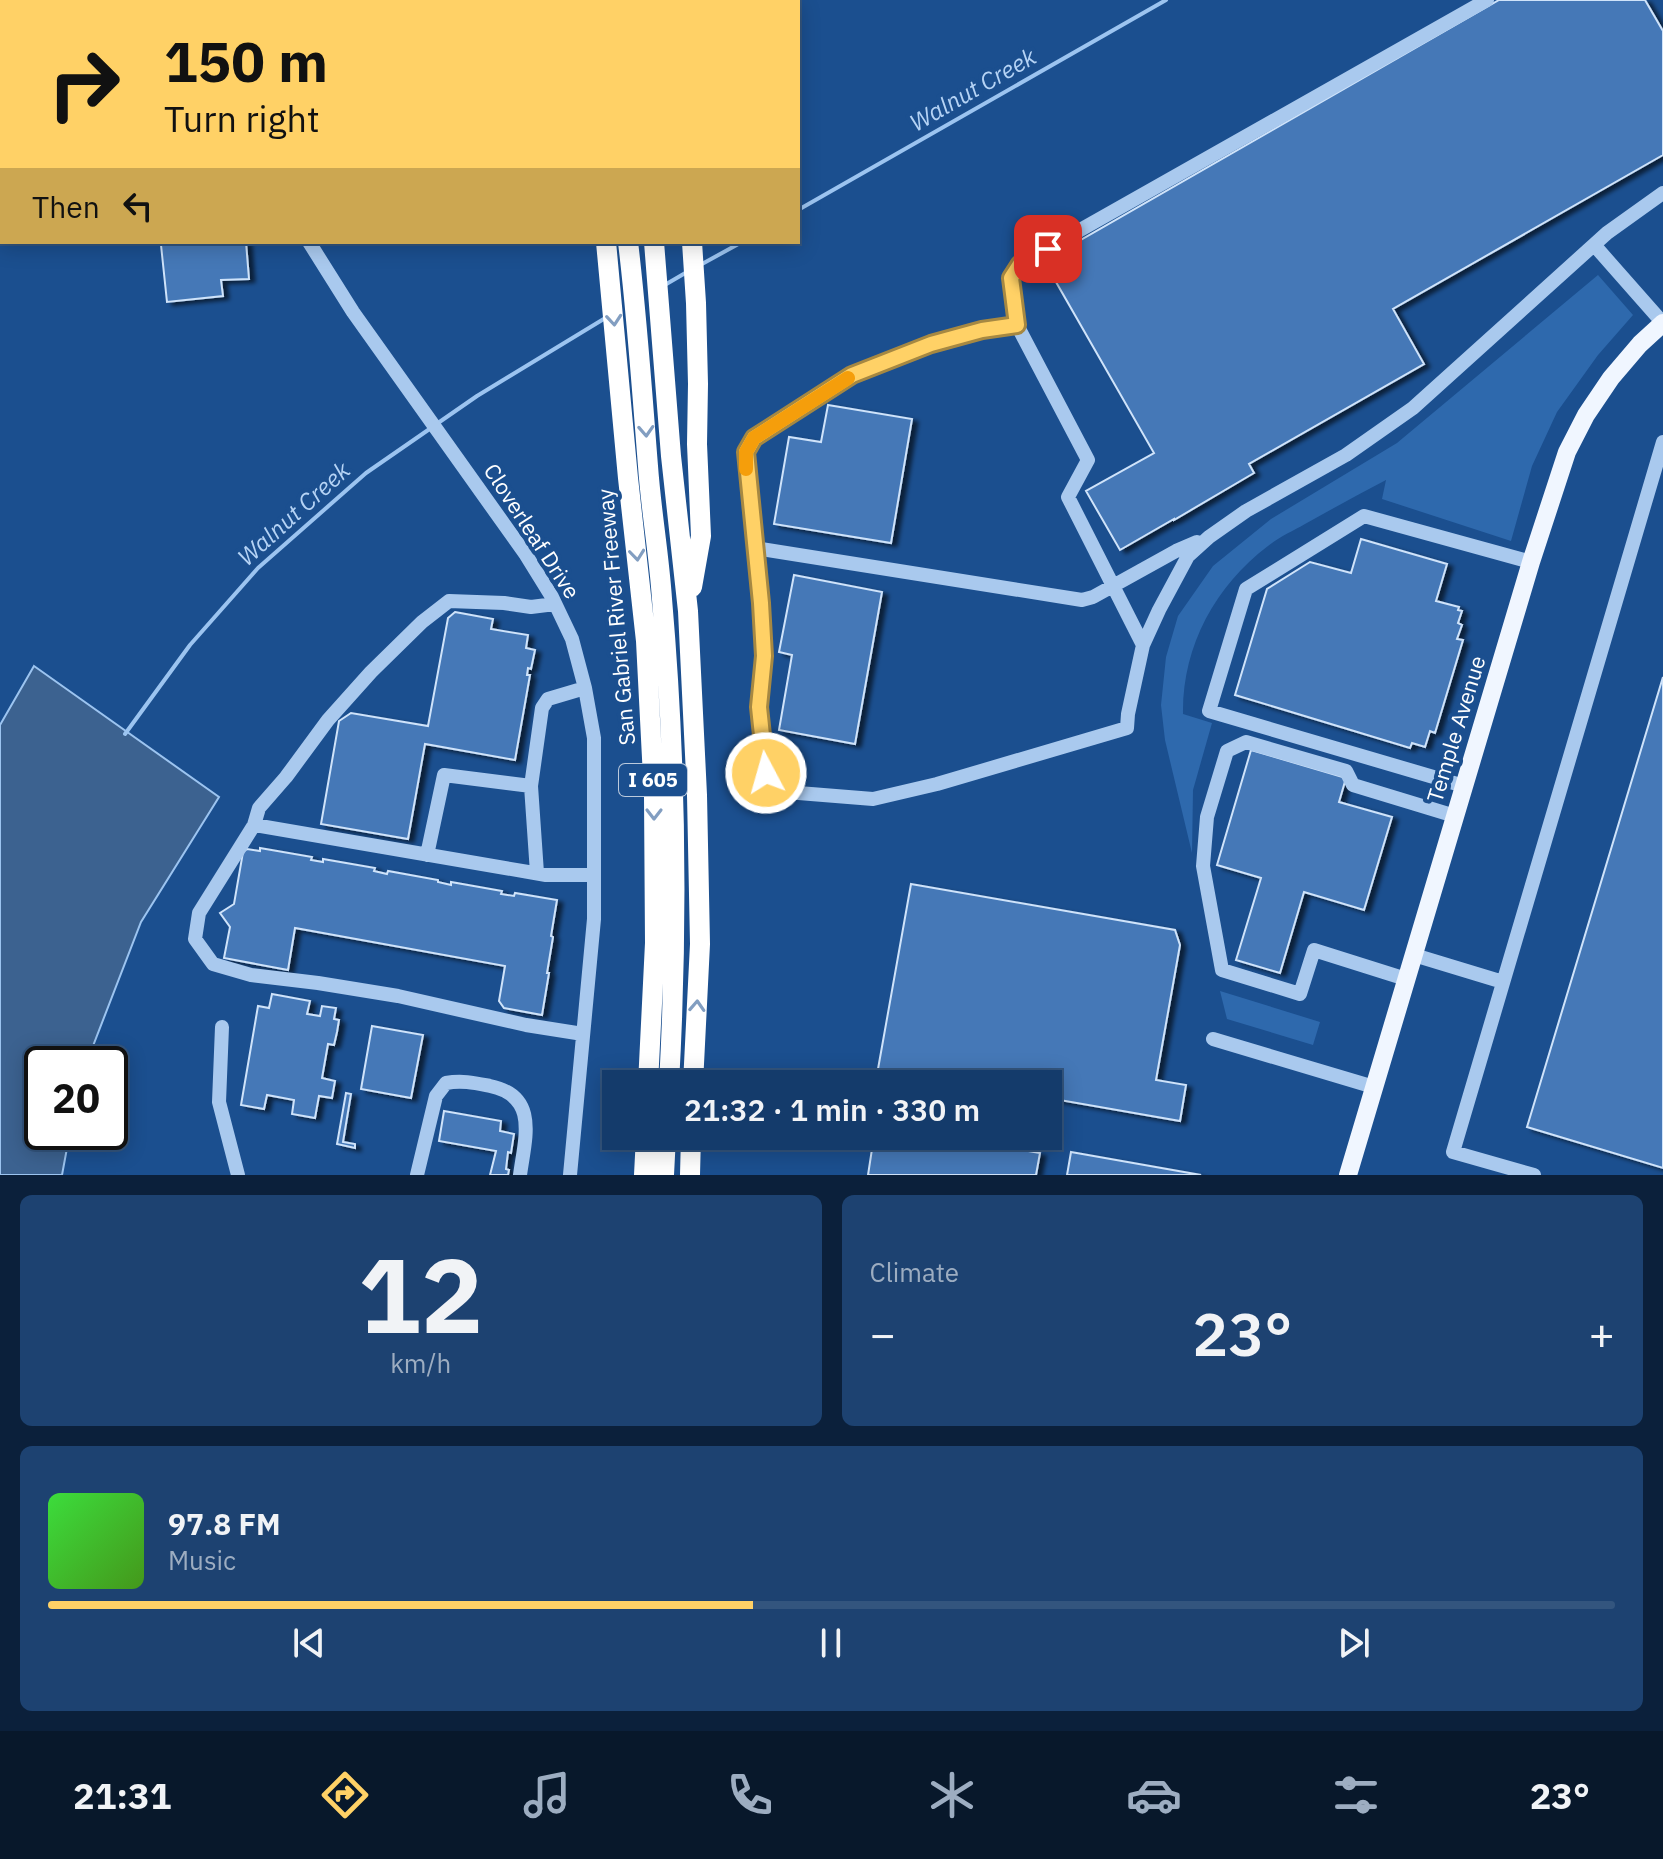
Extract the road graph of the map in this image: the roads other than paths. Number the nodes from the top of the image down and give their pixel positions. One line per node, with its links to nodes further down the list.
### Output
1 (1487, 0): 10 (street)
2 (1663, 193): 8 (street)
3 (310, 244): 17 (street, Cloverleaf Drive)
4 (606, 244): 34 (highway, San Gabriel River Freeway / I 605, one-way to 34)
5 (628, 244): 35 (highway, one-way to 35)
6 (654, 244): 12 (highway, I 605)
7 (692, 244): 18 (highway)
8 (1595, 246): 9 (street); 13 (street)
9 (1663, 323): 15 (main road, Temple Avenue)
10 (1017, 325): 14 (street); 16 (street)
11 (1663, 442): 30 (street)
12 (671, 460): 18 (highway, I 605); 36 (highway)
13 (1209, 537): 16 (street); 19 (street)
14 (755, 548): 16 (street); 19 (street)
15 (1531, 562): 22 (main road, Temple Avenue); 22 (street)
16 (1112, 586): 19 (street)
17 (555, 604): 20 (street, Cloverleaf Drive); 24 (street)
18 (688, 611): 37 (highway, I 605, one-way to 18)
19 (1143, 645)
20 (585, 688): 21 (street); 27 (street, Cloverleaf Drive)
21 (531, 786): 25 (street); 26 (street)
22 (1464, 786): 23 (main road, Temple Avenue)
23 (1455, 816): 28 (main road, Temple Avenue); 29 (street)
24 (254, 825): 25 (street); 32 (street)
25 (427, 855): 26 (street)
26 (537, 873): 27 (street)
27 (594, 875): 32 (street, Cloverleaf Drive)
28 (1414, 955): 29 (main road, Temple Avenue); 30 (street)
29 (1406, 979): 38 (main road, Temple Avenue)
30 (1503, 982): 52 (street)
31 (222, 1027): 43 (street)
32 (583, 1034): 46 (street, Cloverleaf Drive)
33 (1213, 1039): 38 (street)
34 (649, 1070)
35 (670, 1070)
36 (679, 1070)
37 (694, 1070)
38 (1374, 1087): 51 (main road, Temple Avenue)
39 (645, 1150): 47 (highway)
40 (665, 1150): 48 (highway)
41 (675, 1150): 49 (highway)
42 (691, 1150): 50 (highway)
43 (238, 1175)
44 (417, 1175): 45 (street)
45 (520, 1175)
46 (570, 1175)
47 (644, 1175)
48 (664, 1175)
49 (674, 1175)
50 (690, 1175)
51 (1348, 1175)
52 (1534, 1175)

